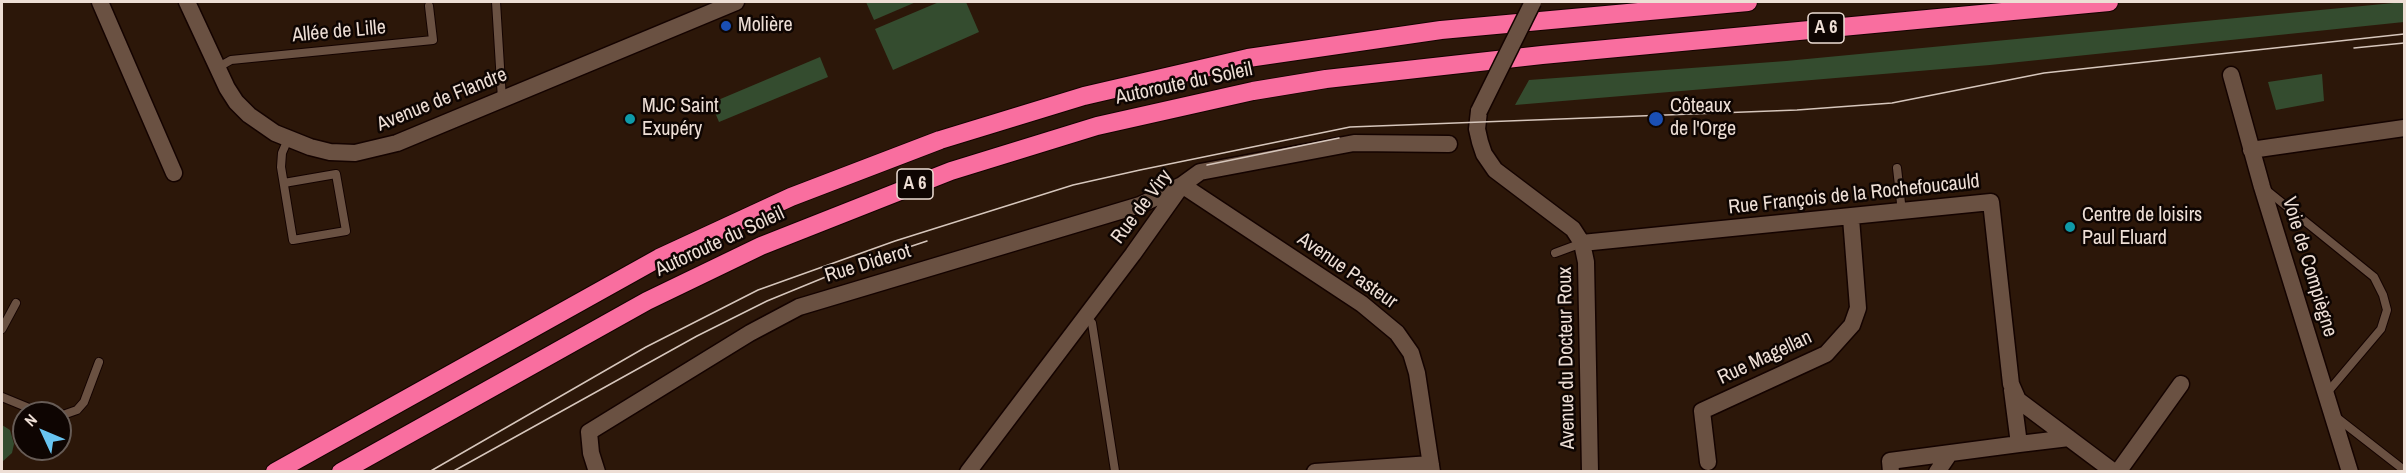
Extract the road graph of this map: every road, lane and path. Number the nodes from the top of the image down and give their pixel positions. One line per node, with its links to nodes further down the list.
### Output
1 (100, 2): 17 (street)
2 (187, 2): 9 (street, Avenue de Flandre)
3 (496, 2): 11 (lane)
4 (736, 2): 11 (street, Avenue de Flandre)
5 (1533, 2): 23 (street, bridge)
6 (1748, 2): 40 (highway, Autoroute du Soleil / A 6)
7 (2109, 2): 41 (highway, Autoroute du Soleil / A 6)
8 (429, 6): 9 (lane, Allée de Lille)
9 (216, 68): 13 (street, Avenue de Flandre)
10 (2230, 75): 15 (street, Voie de Compiègne)
11 (502, 99): 13 (street, Avenue de Flandre)
12 (2404, 128): 15 (street)
13 (288, 139): 18 (lane)
14 (1449, 144): 19 (street, Rue de Viry)
15 (2251, 150): 20 (street, Voie de Compiègne)
16 (1897, 168): 21 (lane)
17 (174, 173)
18 (284, 183): 18 (lane)
19 (1182, 185): 26 (street, Rue de Viry); 38 (street, Avenue Pasteur); 42 (street, Rue Diderot)
20 (2262, 187): 31 (street, Voie de Compiègne); 31 (lane)
21 (1902, 212): 22 (street, Rue François de la Rochefoucauld); 29 (street, Rue François de la Rochefoucauld)
22 (1851, 218): 23 (street, Rue François de la Rochefoucauld); 37 (street, Rue Magellan)
23 (1582, 243): 24 (lane); 46 (street, Avenue du Docteur Roux)
24 (1556, 253)
25 (16, 303): 27 (lane)
26 (1085, 316): 43 (street, Rue de Viry); 44 (lane)
27 (2, 329)
28 (99, 362): 32 (lane)
29 (2011, 384): 34 (street, Rue François de la Rochefoucauld); 35 (street)
30 (2181, 384): 49 (street)
31 (2326, 394): 33 (street, Voie de Compiègne)
32 (72, 412)
33 (2334, 416): 39 (lane); 50 (street, Voie de Compiègne)
34 (2069, 438): 35 (street); 49 (street, Rue François de la Rochefoucauld)
35 (2019, 444): 36 (street)
36 (1950, 453): 47 (street); 48 (street)
37 (1708, 462)
38 (1432, 468): 45 (street)
39 (2404, 470)
40 (275, 471)
41 (341, 471)
42 (597, 471)
43 (968, 471)
44 (1115, 471)
45 (1315, 471)
46 (1590, 471)
47 (1891, 471)
48 (1937, 471)
49 (2116, 471)
50 (2350, 471)

